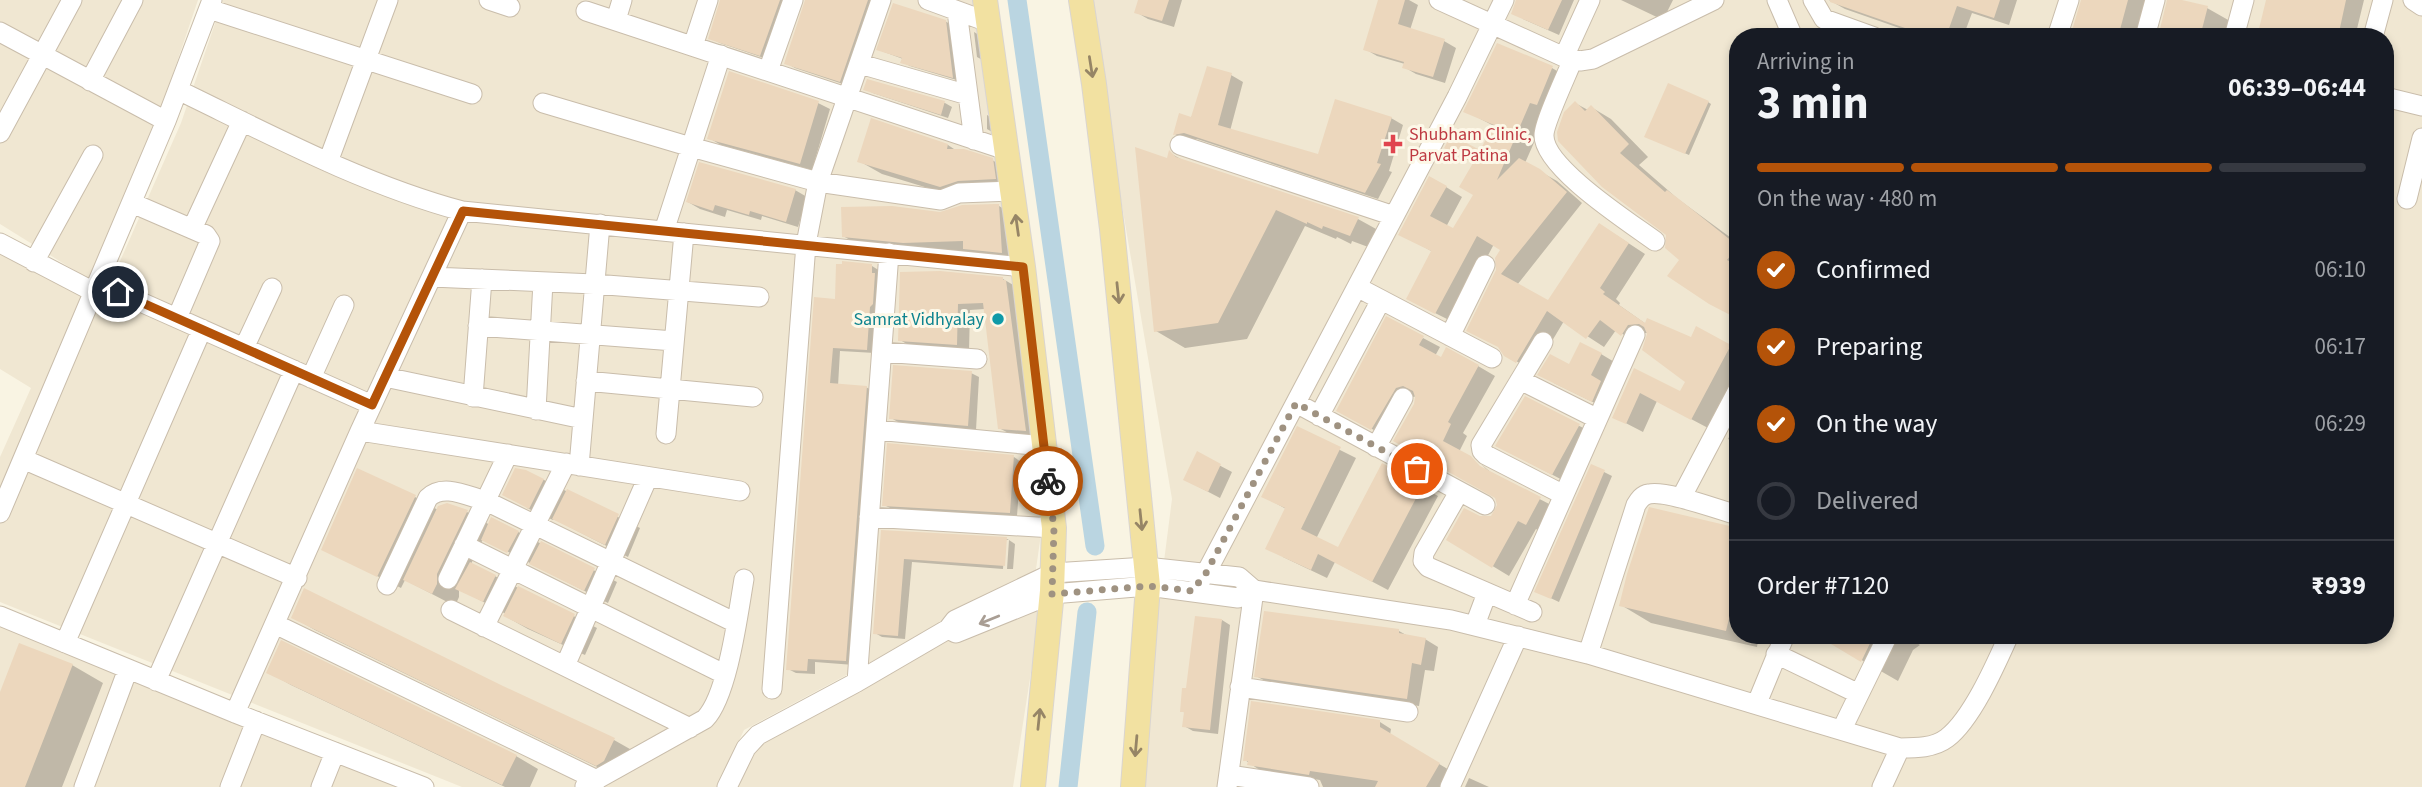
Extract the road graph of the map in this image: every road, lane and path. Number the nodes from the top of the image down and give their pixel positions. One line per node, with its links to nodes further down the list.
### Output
1 (72, 0): 41 (street)
2 (133, 0): 46 (street)
3 (388, 0): 43 (street)
4 (489, 0): 25 (street)
5 (622, 0): 29 (street)
6 (708, 0): 39 (street)
7 (793, 0): 45 (street)
8 (881, 0): 44 (street)
9 (929, 0): 27 (street)
10 (1081, 0): 146 (main road, one-way to 146)
11 (1438, 0): 31 (street)
12 (1503, 0): 31 (street)
13 (1590, 0): 42 (street)
14 (1681, 0): 30 (street)
15 (1714, 0): 30 (street)
16 (1777, 0): 32 (street)
17 (1813, 0): 33 (street)
18 (2069, 0): 34 (street)
19 (2155, 0): 35 (street)
20 (2244, 0): 36 (street)
21 (2384, 0): 37 (street)
22 (2413, 0): 24 (street)
23 (210, 4): 43 (street); 47 (street)
24 (2422, 6)
25 (510, 7)
26 (586, 11): 29 (street)
27 (957, 11): 28 (street); 49 (street)
28 (986, 11): 61 (main road)
29 (616, 20): 39 (street)
30 (1671, 21): 42 (street)
31 (1492, 26): 42 (street); 69 (street)
32 (1789, 28)
33 (1849, 28)
34 (2060, 28)
35 (2147, 28)
36 (2236, 28)
37 (2376, 28)
38 (0, 32): 41 (street)
39 (693, 46): 40 (street)
40 (721, 55): 45 (street); 60 (street)
41 (41, 56): 46 (street); 56 (street)
42 (1569, 58): 74 (street)
43 (367, 60): 48 (street); 63 (street)
44 (860, 64): 49 (street); 50 (street)
45 (768, 71): 50 (street)
46 (90, 81): 54 (street)
47 (178, 90): 54 (street); 55 (street)
48 (472, 94)
49 (968, 95): 58 (street)
50 (849, 98): 58 (street); 64 (street)
51 (2394, 99): 53 (street)
52 (543, 103): 60 (street)
53 (2422, 106)
54 (166, 121): 67 (street)
55 (242, 121): 63 (street); 71 (street)
56 (0, 133)
57 (2422, 138): 66 (street)
58 (974, 140): 61 (street)
59 (1180, 145): 69 (street)
60 (691, 148): 64 (street); 72 (street)
61 (1006, 150): 65 (main road)
62 (93, 155): 78 (street)
63 (328, 162): 68 (street)
64 (818, 182): 65 (street); 76 (street)
65 (1012, 191): 80 (main road, one-way to 65)
66 (2407, 199)
67 (132, 202): 71 (street); 86 (street)
68 (463, 211): 70 (street); 81 (street)
69 (1394, 216): 85 (street)
70 (600, 224): 72 (street); 84 (street)
71 (192, 229): 92 (street)
72 (664, 231): 73 (street)
73 (684, 233): 76 (street); 88 (street)
74 (1655, 241)
75 (0, 243): 78 (street)
76 (806, 244): 77 (street); 175 (street)
77 (889, 253): 80 (street); 102 (street)
78 (34, 262): 86 (street)
79 (1485, 265): 98 (street)
80 (1023, 267): 123 (main road)
81 (432, 277): 82 (street); 106 (street)
82 (482, 279): 83 (street); 93 (street)
83 (543, 282): 84 (street); 95 (street)
84 (594, 284): 88 (street); 96 (street)
85 (1357, 287): 90 (street); 113 (street)
86 (96, 288): 92 (street); 126 (street)
87 (272, 288): 101 (street)
88 (679, 292): 89 (street); 99 (street)
89 (759, 297)
90 (1381, 300): 98 (street); 117 (street)
91 (344, 305): 105 (street)
92 (177, 318): 94 (street)
93 (478, 326): 95 (street); 110 (street)
94 (202, 329): 101 (street); 134 (street)
95 (540, 331): 96 (street); 116 (street)
96 (590, 335): 99 (street); 108 (street)
97 (1635, 335): 118 (street)
98 (1450, 336): 103 (street)
99 (674, 341): 109 (street)
100 (1542, 342): 107 (street)
101 (244, 348): 105 (street)
102 (882, 352): 104 (street); 120 (street)
103 (1492, 358)
104 (977, 359)
105 (303, 374): 114 (street); 141 (street)
106 (385, 377): 110 (street); 114 (street)
107 (1520, 380): 118 (street); 131 (street)
108 (586, 381): 109 (street); 119 (street)
109 (670, 389): 111 (street); 122 (street)
110 (473, 397): 116 (street)
111 (753, 397)
112 (1403, 398): 124 (street)
113 (1296, 403): 117 (street); 145 (street)
114 (372, 405): 121 (street)
115 (1729, 407): 132 (street)
116 (536, 410): 119 (street)
117 (1319, 416): 124 (street)
118 (1596, 418): 131 (street)
119 (583, 419): 127 (street)
120 (876, 430): 123 (street); 138 (street)
121 (360, 431): 125 (street); 147 (street)
122 (666, 434)
123 (1044, 446): 140 (main road)
124 (1376, 447): 130 (street)
125 (508, 454): 127 (street); 133 (street)
126 (23, 459): 134 (street); 137 (street)
127 (573, 465): 128 (street); 139 (street)
128 (648, 477): 129 (street); 143 (street)
129 (740, 491)
130 (1459, 492): 135 (street); 154 (street)
131 (1564, 495): 154 (street)
132 (1681, 499): 136 (street); 167 (street)
133 (485, 501): 139 (street); 142 (street); 151 (street)
134 (125, 503): 141 (street); 163 (street)
135 (1485, 505)
136 (1729, 509)
137 (0, 513)
138 (869, 517): 140 (street); 173 (street)
139 (536, 524): 143 (street); 144 (street)
140 (1054, 528): 150 (main road)
141 (217, 543): 147 (street); 172 (street)
142 (464, 545): 144 (street); 148 (street)
143 (611, 561): 155 (street); 158 (street)
144 (513, 569): 155 (street); 161 (street)
145 (1206, 573): 146 (street); 152 (street); 153 (street)
146 (1147, 577): 150 (street); 153 (street); 193 (main road, one-way to 193)
147 (297, 578): 159 (street)
148 (448, 579)
149 (744, 579): 158 (street)
150 (1052, 583): 173 (street); 192 (main road, one-way to 150)
151 (387, 586)
152 (1254, 590): 153 (street); 160 (street); 174 (street)
153 (1192, 591)
154 (1487, 593): 160 (street)
155 (590, 608): 169 (street); 171 (street)
156 (451, 611): 161 (street)
157 (0, 616): 163 (street)
158 (736, 622): 171 (street)
159 (275, 624): 179 (street); 186 (street)
160 (1475, 625): 162 (street)
161 (484, 627): 169 (street)
162 (1518, 636): 167 (street); 195 (street)
163 (65, 643): 170 (street)
164 (1781, 644): 168 (street)
165 (1884, 644): 176 (street)
166 (2005, 644): 183 (street)
167 (1588, 654): 177 (street)
168 (1776, 654): 176 (street); 177 (street)
169 (565, 666): 181 (street)
170 (128, 669): 172 (street); 187 (street)
171 (724, 674): 181 (street)
172 (156, 681): 179 (street)
173 (857, 682): 191 (street)
174 (1240, 687): 178 (street); 185 (street)
175 (772, 689)
176 (1859, 694): 182 (street)
177 (1757, 703): 182 (street)
178 (1408, 712)
179 (235, 713): 180 (street)
180 (256, 721): 184 (street); 188 (street)
181 (690, 728): 186 (street)
182 (1842, 729): 183 (street)
183 (1900, 748): 196 (street)
184 (335, 752): 189 (street); 190 (street)
185 (1228, 781): 194 (street)
186 (591, 783)
187 (84, 787)
188 (230, 787)
189 (321, 787)
190 (424, 787)
191 (727, 787)
192 (1033, 787)
193 (1133, 787)
194 (1308, 787)
195 (1450, 787)
196 (1882, 787)

